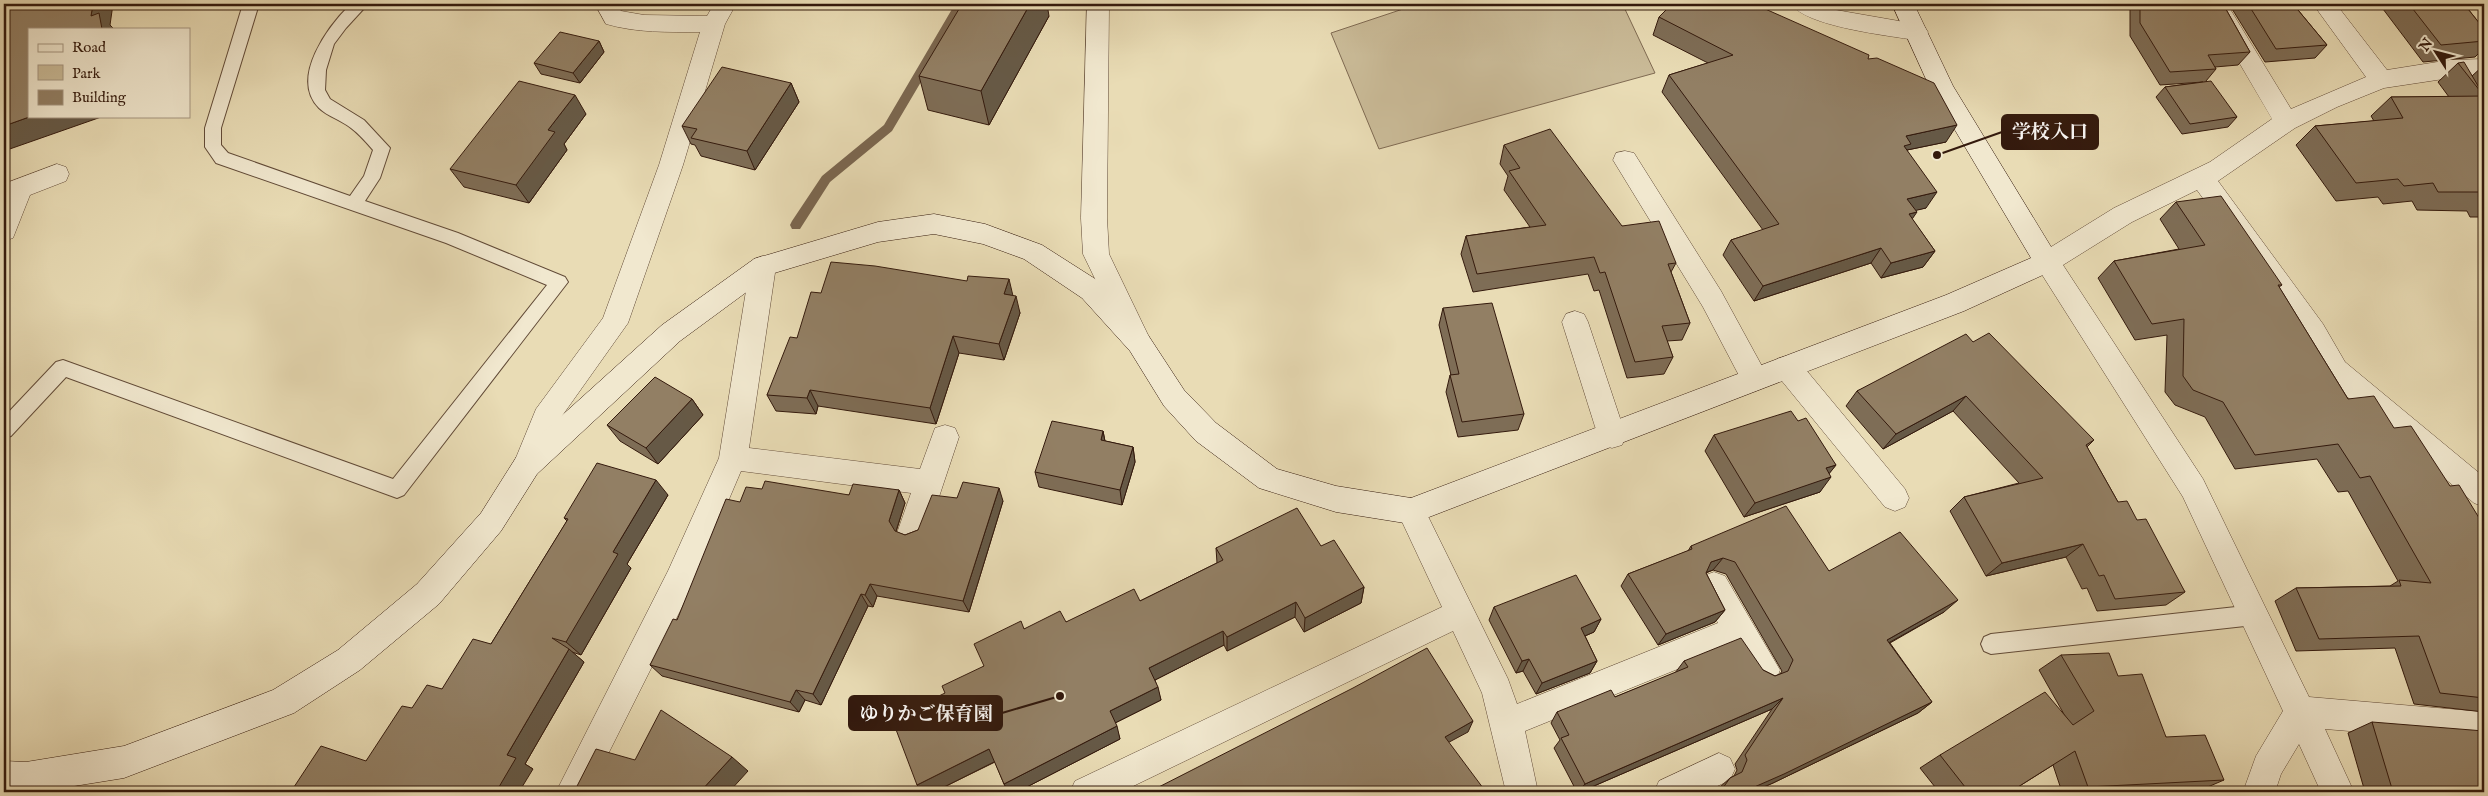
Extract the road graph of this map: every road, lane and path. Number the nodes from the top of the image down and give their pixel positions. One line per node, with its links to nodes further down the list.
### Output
1 (251, 4): 20 (lane)
2 (360, 4): 20 (lane)
3 (606, 4): 9 (street)
4 (1098, 4): 25 (street)
5 (1804, 4): 10 (street)
6 (1902, 4): 10 (street)
7 (2216, 4): 15 (street)
8 (2324, 4): 13 (street)
9 (719, 14): 32 (street)
10 (1916, 32): 22 (street)
11 (2484, 67): 12 (street)
12 (2450, 69): 13 (street); 14 (street)
13 (2381, 80): 15 (street)
14 (2465, 93)
15 (2286, 122): 18 (street)
16 (1624, 160): 27 (street)
17 (57, 174): 19 (street)
18 (2202, 178): 22 (street); 34 (street)
19 (11, 191): 21 (street)
20 (354, 204): 28 (lane)
21 (4, 231)
22 (2047, 262): 26 (street); 40 (street)
23 (763, 266): 25 (street); 31 (street); 32 (street)
24 (1575, 322): 29 (street)
25 (1139, 343): 36 (street)
26 (1787, 367): 27 (street); 35 (street)
27 (1755, 379): 29 (street)
28 (4, 430)
29 (1612, 436): 36 (street)
30 (945, 437): 33 (street)
31 (733, 458): 33 (street); 49 (street)
32 (527, 465): 48 (street)
33 (928, 483): 37 (street)
34 (2484, 494)
35 (1895, 498)
36 (1411, 511): 39 (street)
37 (912, 533)
38 (1714, 586): 41 (street)
39 (1460, 613): 45 (street); 50 (street)
40 (2254, 615): 42 (lane); 44 (street)
41 (1738, 630): 43 (street); 45 (street)
42 (1991, 644)
43 (1766, 670)
44 (2300, 712): 46 (street); 53 (street); 54 (street)
45 (1507, 723): 51 (street)
46 (2484, 727)
47 (1719, 769): 52 (street)
48 (4, 777)
49 (572, 792)
50 (1086, 792)
51 (1522, 792)
52 (1670, 792)
53 (2259, 792)
54 (2338, 792)

